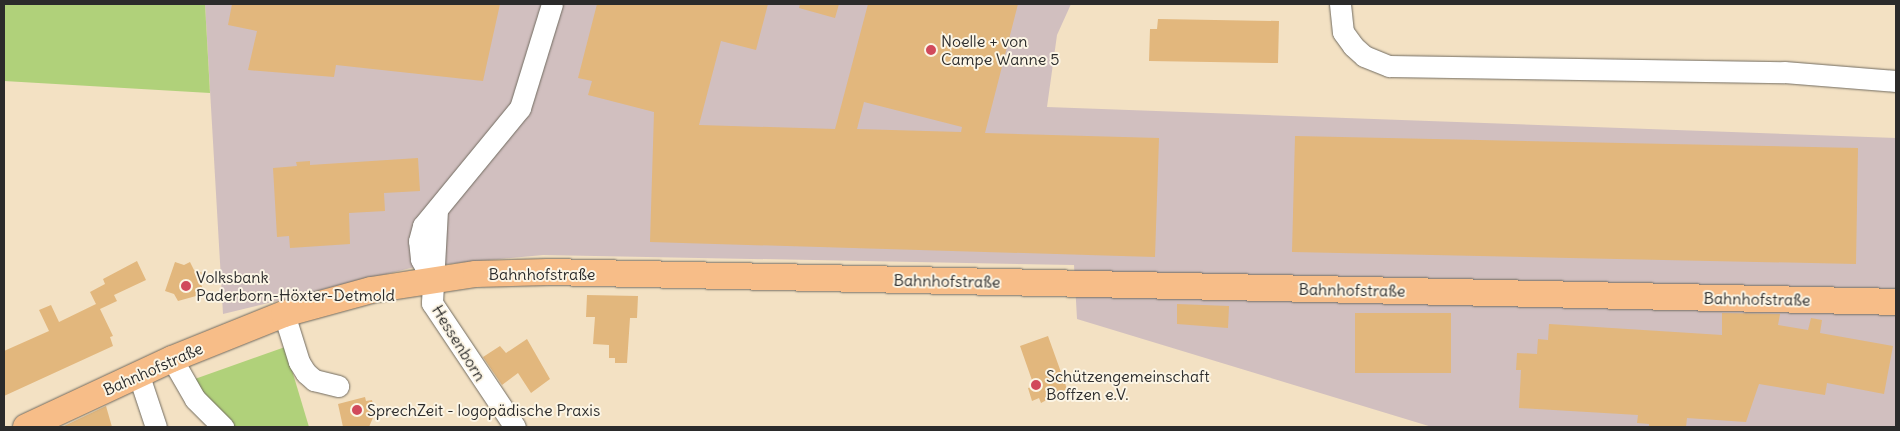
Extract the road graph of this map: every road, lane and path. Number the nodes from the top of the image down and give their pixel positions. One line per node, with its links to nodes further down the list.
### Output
1 (552, 4): 4 (street, Hessenborn)
2 (1340, 4): 3 (street)
3 (1896, 81)
4 (432, 279): 5 (main road, Bahnhofstraße); 6 (main road, Bahnhofstraße); 13 (street, Hessenborn)
5 (1896, 302)
6 (284, 314): 7 (main road, Bahnhofstraße); 9 (street)
7 (172, 359): 8 (main road, Bahnhofstraße); 12 (street)
8 (138, 373): 10 (main road, Bahnhofstraße); 11 (street)
9 (338, 386)
10 (26, 427)
11 (156, 427)
12 (223, 427)
13 (514, 427)

